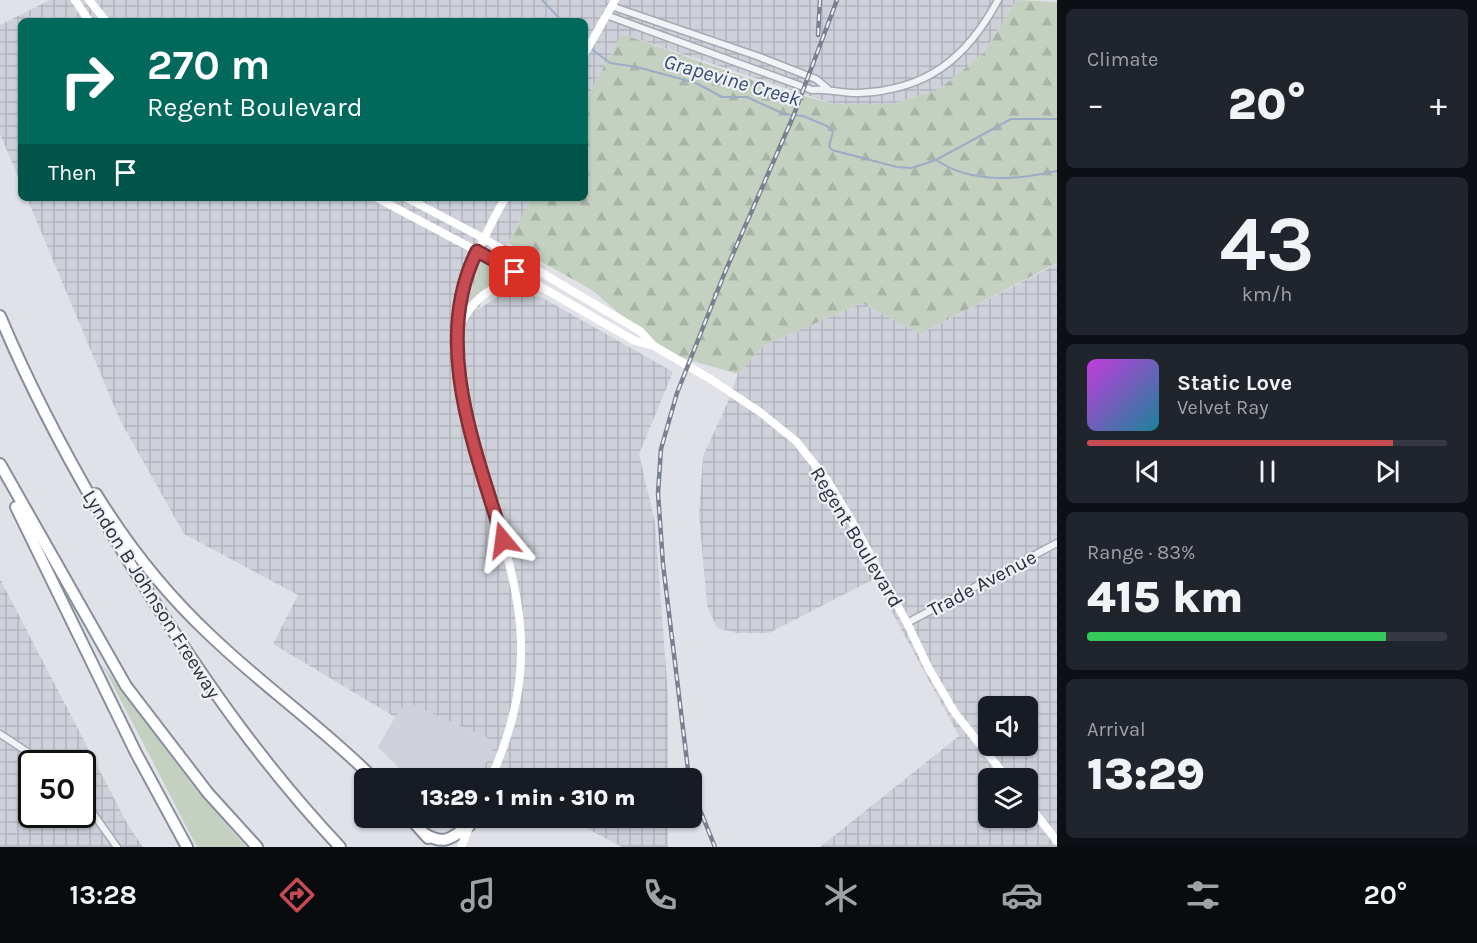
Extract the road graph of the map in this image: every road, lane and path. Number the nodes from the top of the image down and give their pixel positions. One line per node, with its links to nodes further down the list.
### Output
1 (75, 0): 6 (street)
2 (89, 0): 7 (street)
3 (998, 0): 11 (street)
4 (613, 3): 5 (street); 9 (street)
5 (606, 15): 8 (street); 10 (street)
6 (87, 18)
7 (104, 18)
8 (588, 47)
9 (757, 57): 10 (street); 11 (street)
10 (753, 69): 11 (street)
11 (827, 88)
12 (383, 201): 16 (street, Regent Boulevard)
13 (413, 201): 15 (street, Regent Boulevard)
14 (503, 201): 15 (street)
15 (483, 238): 16 (street); 20 (street, Regent Boulevard)
16 (477, 251): 17 (street, Regent Boulevard); 19 (street)
17 (534, 283): 19 (street); 20 (street, Regent Boulevard)
18 (0, 316): 21 (highway, Lyndon B Johnson Freeway)
19 (459, 327): 29 (street)
20 (654, 346): 25 (street, Regent Boulevard)
21 (44, 411): 28 (highway); 41 (highway, Lyndon B Johnson Freeway)
22 (0, 464): 40 (highway)
23 (0, 472): 39 (highway)
24 (1057, 543): 25 (street, Trade Avenue)
25 (907, 622): 30 (street, Regent Boulevard)
26 (0, 734): 27 (street)
27 (25, 750)
28 (362, 768)
29 (496, 768)
30 (999, 768)
31 (1038, 816): 37 (street)
32 (96, 818): 38 (street)
33 (419, 828): 36 (highway)
34 (465, 828): 36 (highway)
35 (469, 828): 43 (street)
36 (425, 834): 42 (highway)
37 (1057, 840)
38 (117, 847)
39 (187, 847)
40 (257, 847)
41 (340, 847)
42 (437, 847)
43 (461, 847)

